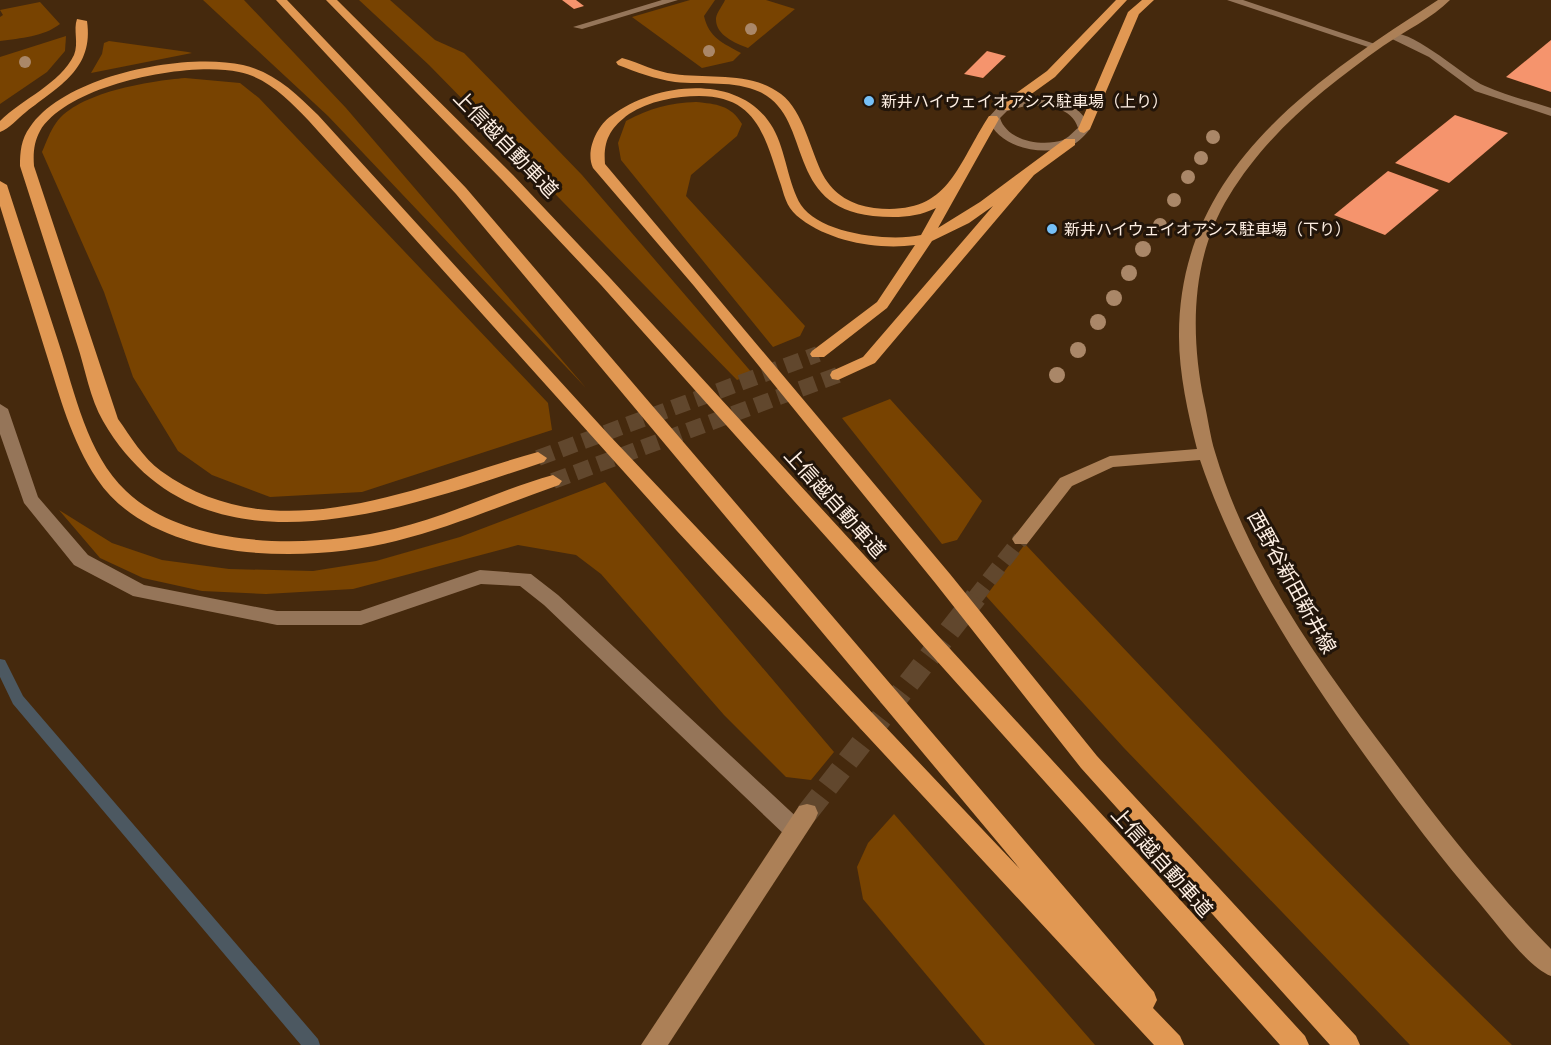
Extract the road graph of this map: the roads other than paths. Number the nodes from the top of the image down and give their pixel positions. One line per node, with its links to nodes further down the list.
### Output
1 (281, 0): 33 (highway)
2 (331, 0): 34 (highway, 上信越自動車道)
3 (668, 0): 9 (lane)
4 (1122, 0): 13 (highway)
5 (1149, 0): 17 (highway)
6 (1232, 0): 11 (street)
7 (1445, 0): 10 (main road, 西野谷新田新井線)
8 (81, 21): 16 (highway)
9 (578, 27)
10 (1392, 35): 11 (main road, 西野谷新田新井線); 14 (street)
11 (1375, 46): 25 (main road, 西野谷新田新井線)
12 (622, 62): 19 (highway)
13 (1005, 107): 15 (lane); 17 (lane)
14 (1551, 112)
15 (993, 119): 18 (lane); 19 (highway)
16 (0, 128)
17 (1083, 129): 18 (lane)
18 (1070, 142): 20 (highway)
19 (964, 172): 22 (highway)
20 (1029, 172): 23 (highway); 35 (highway)
21 (0, 185): 27 (highway)
22 (818, 354)
23 (838, 375)
24 (0, 409): 29 (street)
25 (1206, 454): 28 (main road); 30 (main road, 西野谷新田新井線)
26 (538, 458): 32 (highway)
27 (553, 481)
28 (1021, 539)
29 (801, 822): 31 (main road)
30 (1551, 965)
31 (654, 1045)
32 (1171, 1045)
33 (1182, 1045)
34 (1296, 1045)
35 (1347, 1045)

